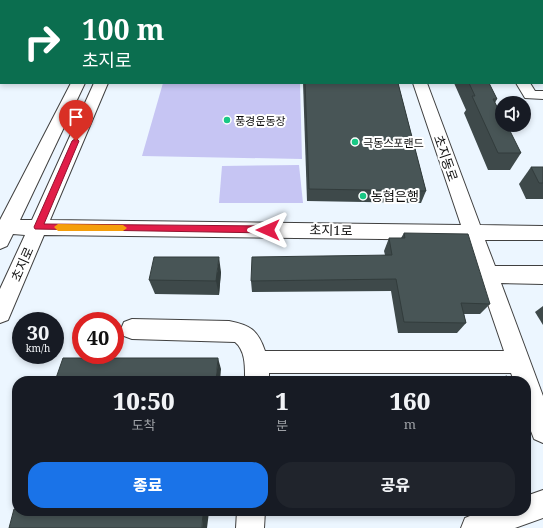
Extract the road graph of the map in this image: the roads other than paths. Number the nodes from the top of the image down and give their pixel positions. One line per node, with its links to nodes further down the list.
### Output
1 (77, 84): 7 (street)
2 (101, 84): 6 (street, 초지로)
3 (420, 84): 8 (street, 초지동로)
4 (524, 84): 5 (street)
5 (543, 95)
6 (38, 227): 7 (street, 초지1로); 8 (street, 초지1로); 12 (street, 초지로)
7 (2, 231)
8 (472, 232): 9 (street, 초지1로); 10 (street, 초지동로)
9 (543, 233)
10 (487, 274): 11 (street); 15 (street, 초지동로)
11 (543, 275)
12 (0, 313)
13 (132, 329): 14 (street)
14 (256, 371): 15 (street)
15 (524, 375)
16 (531, 394): 17 (street, 초지동로)
17 (542, 423)
18 (543, 504): 19 (street)
19 (531, 508)
20 (251, 516): 22 (street)
21 (509, 516): 23 (street)
22 (250, 528)
23 (475, 528)

